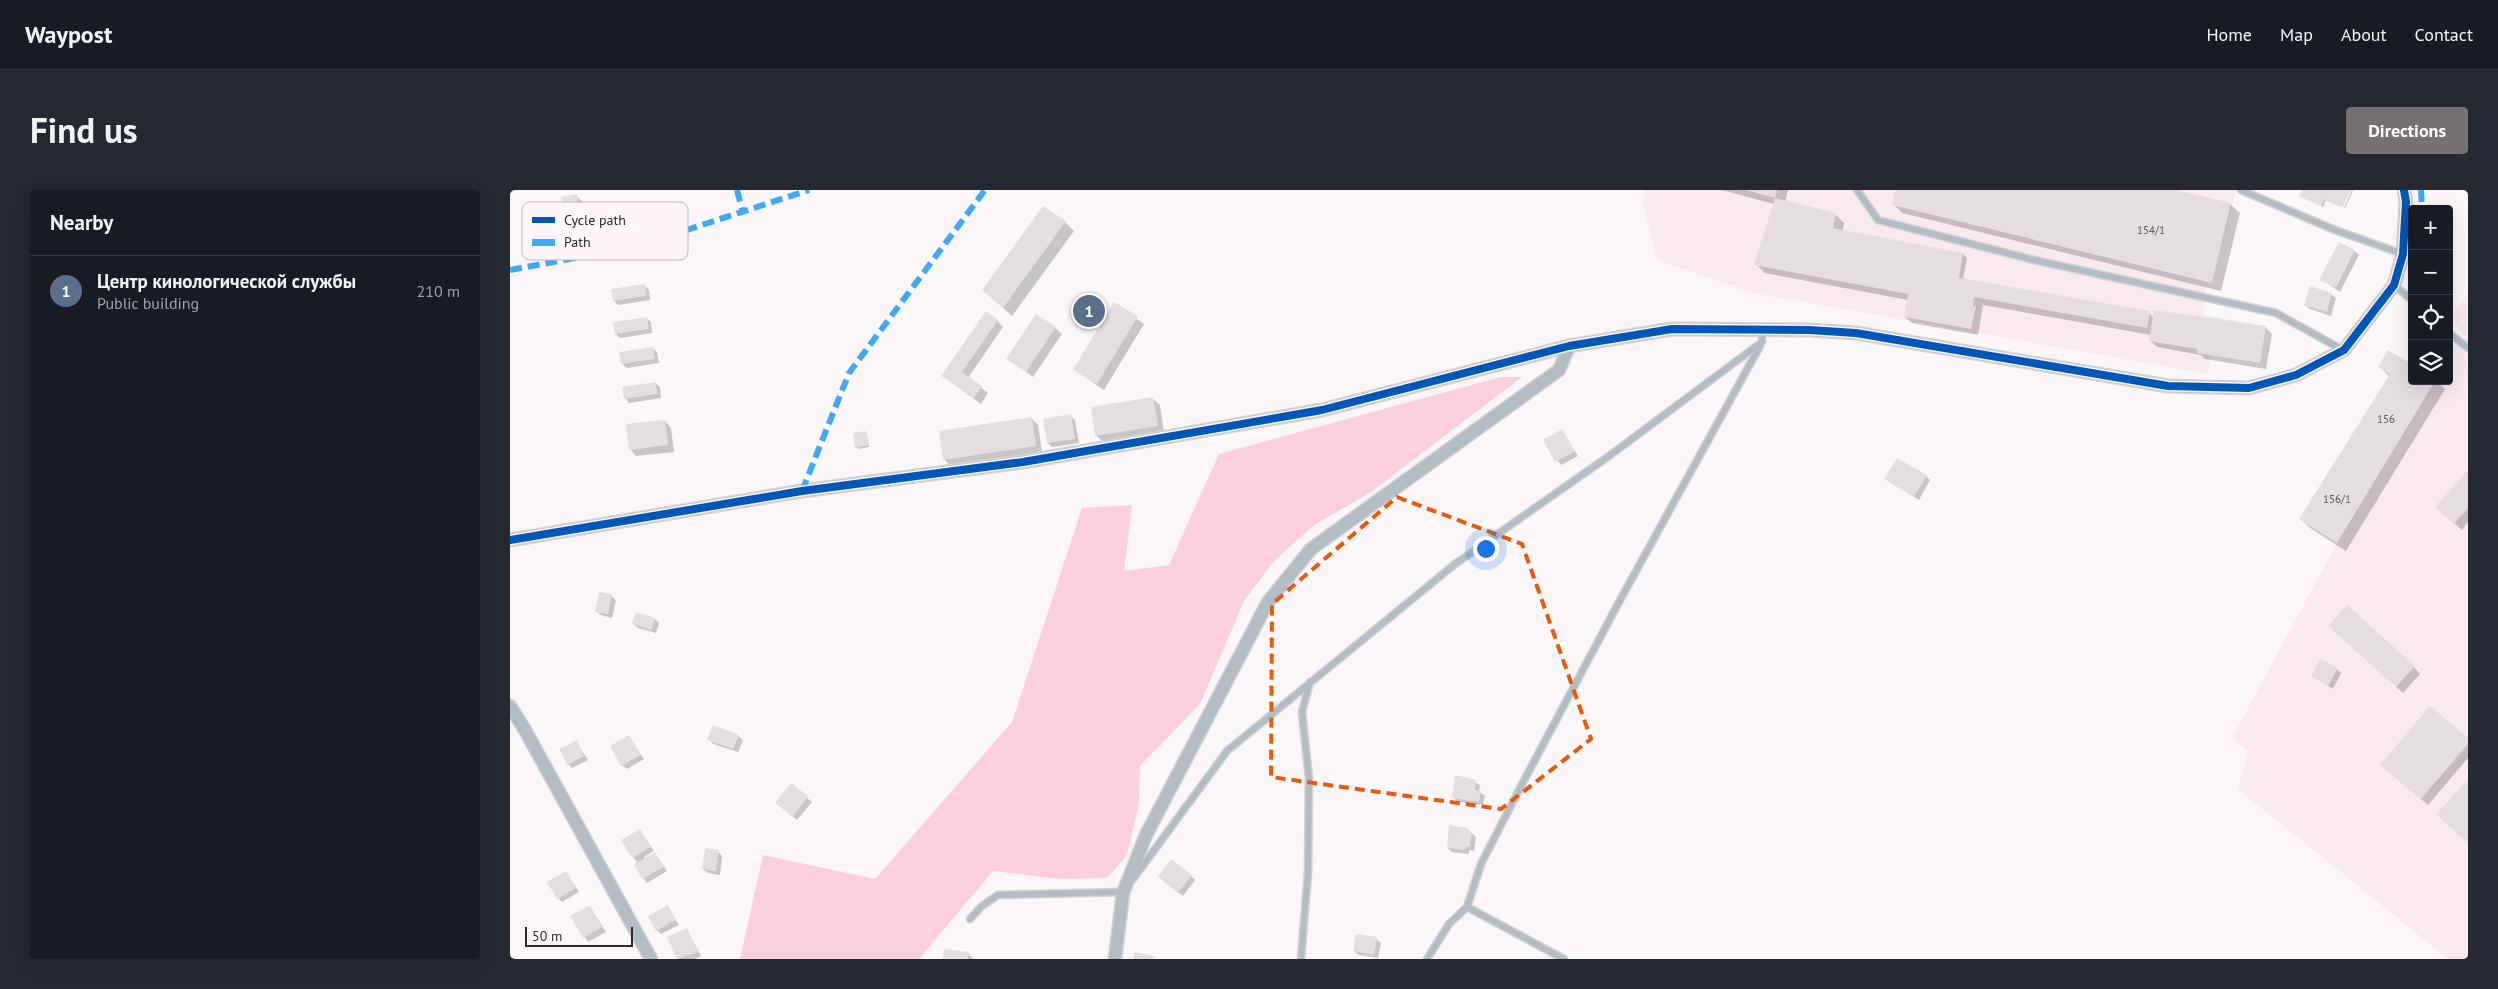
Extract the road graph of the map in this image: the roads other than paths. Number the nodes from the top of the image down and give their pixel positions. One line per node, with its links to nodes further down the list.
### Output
1 (1857, 190): 12 (lane)
2 (2242, 190): 4 (lane)
3 (2404, 190): 4 (street)
4 (2403, 254): 5 (street)
5 (2394, 285): 6 (lane); 12 (street)
6 (2408, 297)
7 (1762, 329): 9 (lane); 10 (street); 12 (street)
8 (2453, 336): 11 (lane)
9 (1762, 342): 14 (lane); 17 (lane)
10 (1569, 346): 13 (street); 16 (street)
11 (2468, 348)
12 (2344, 350)
13 (510, 540)
14 (1310, 682): 16 (lane); 21 (lane)
15 (510, 706): 19 (street)
16 (1123, 893): 18 (lane); 20 (street)
17 (1467, 907): 22 (lane); 23 (lane)
18 (970, 919)
19 (651, 959)
20 (1115, 959)
21 (1300, 959)
22 (1427, 959)
23 (1564, 959)

